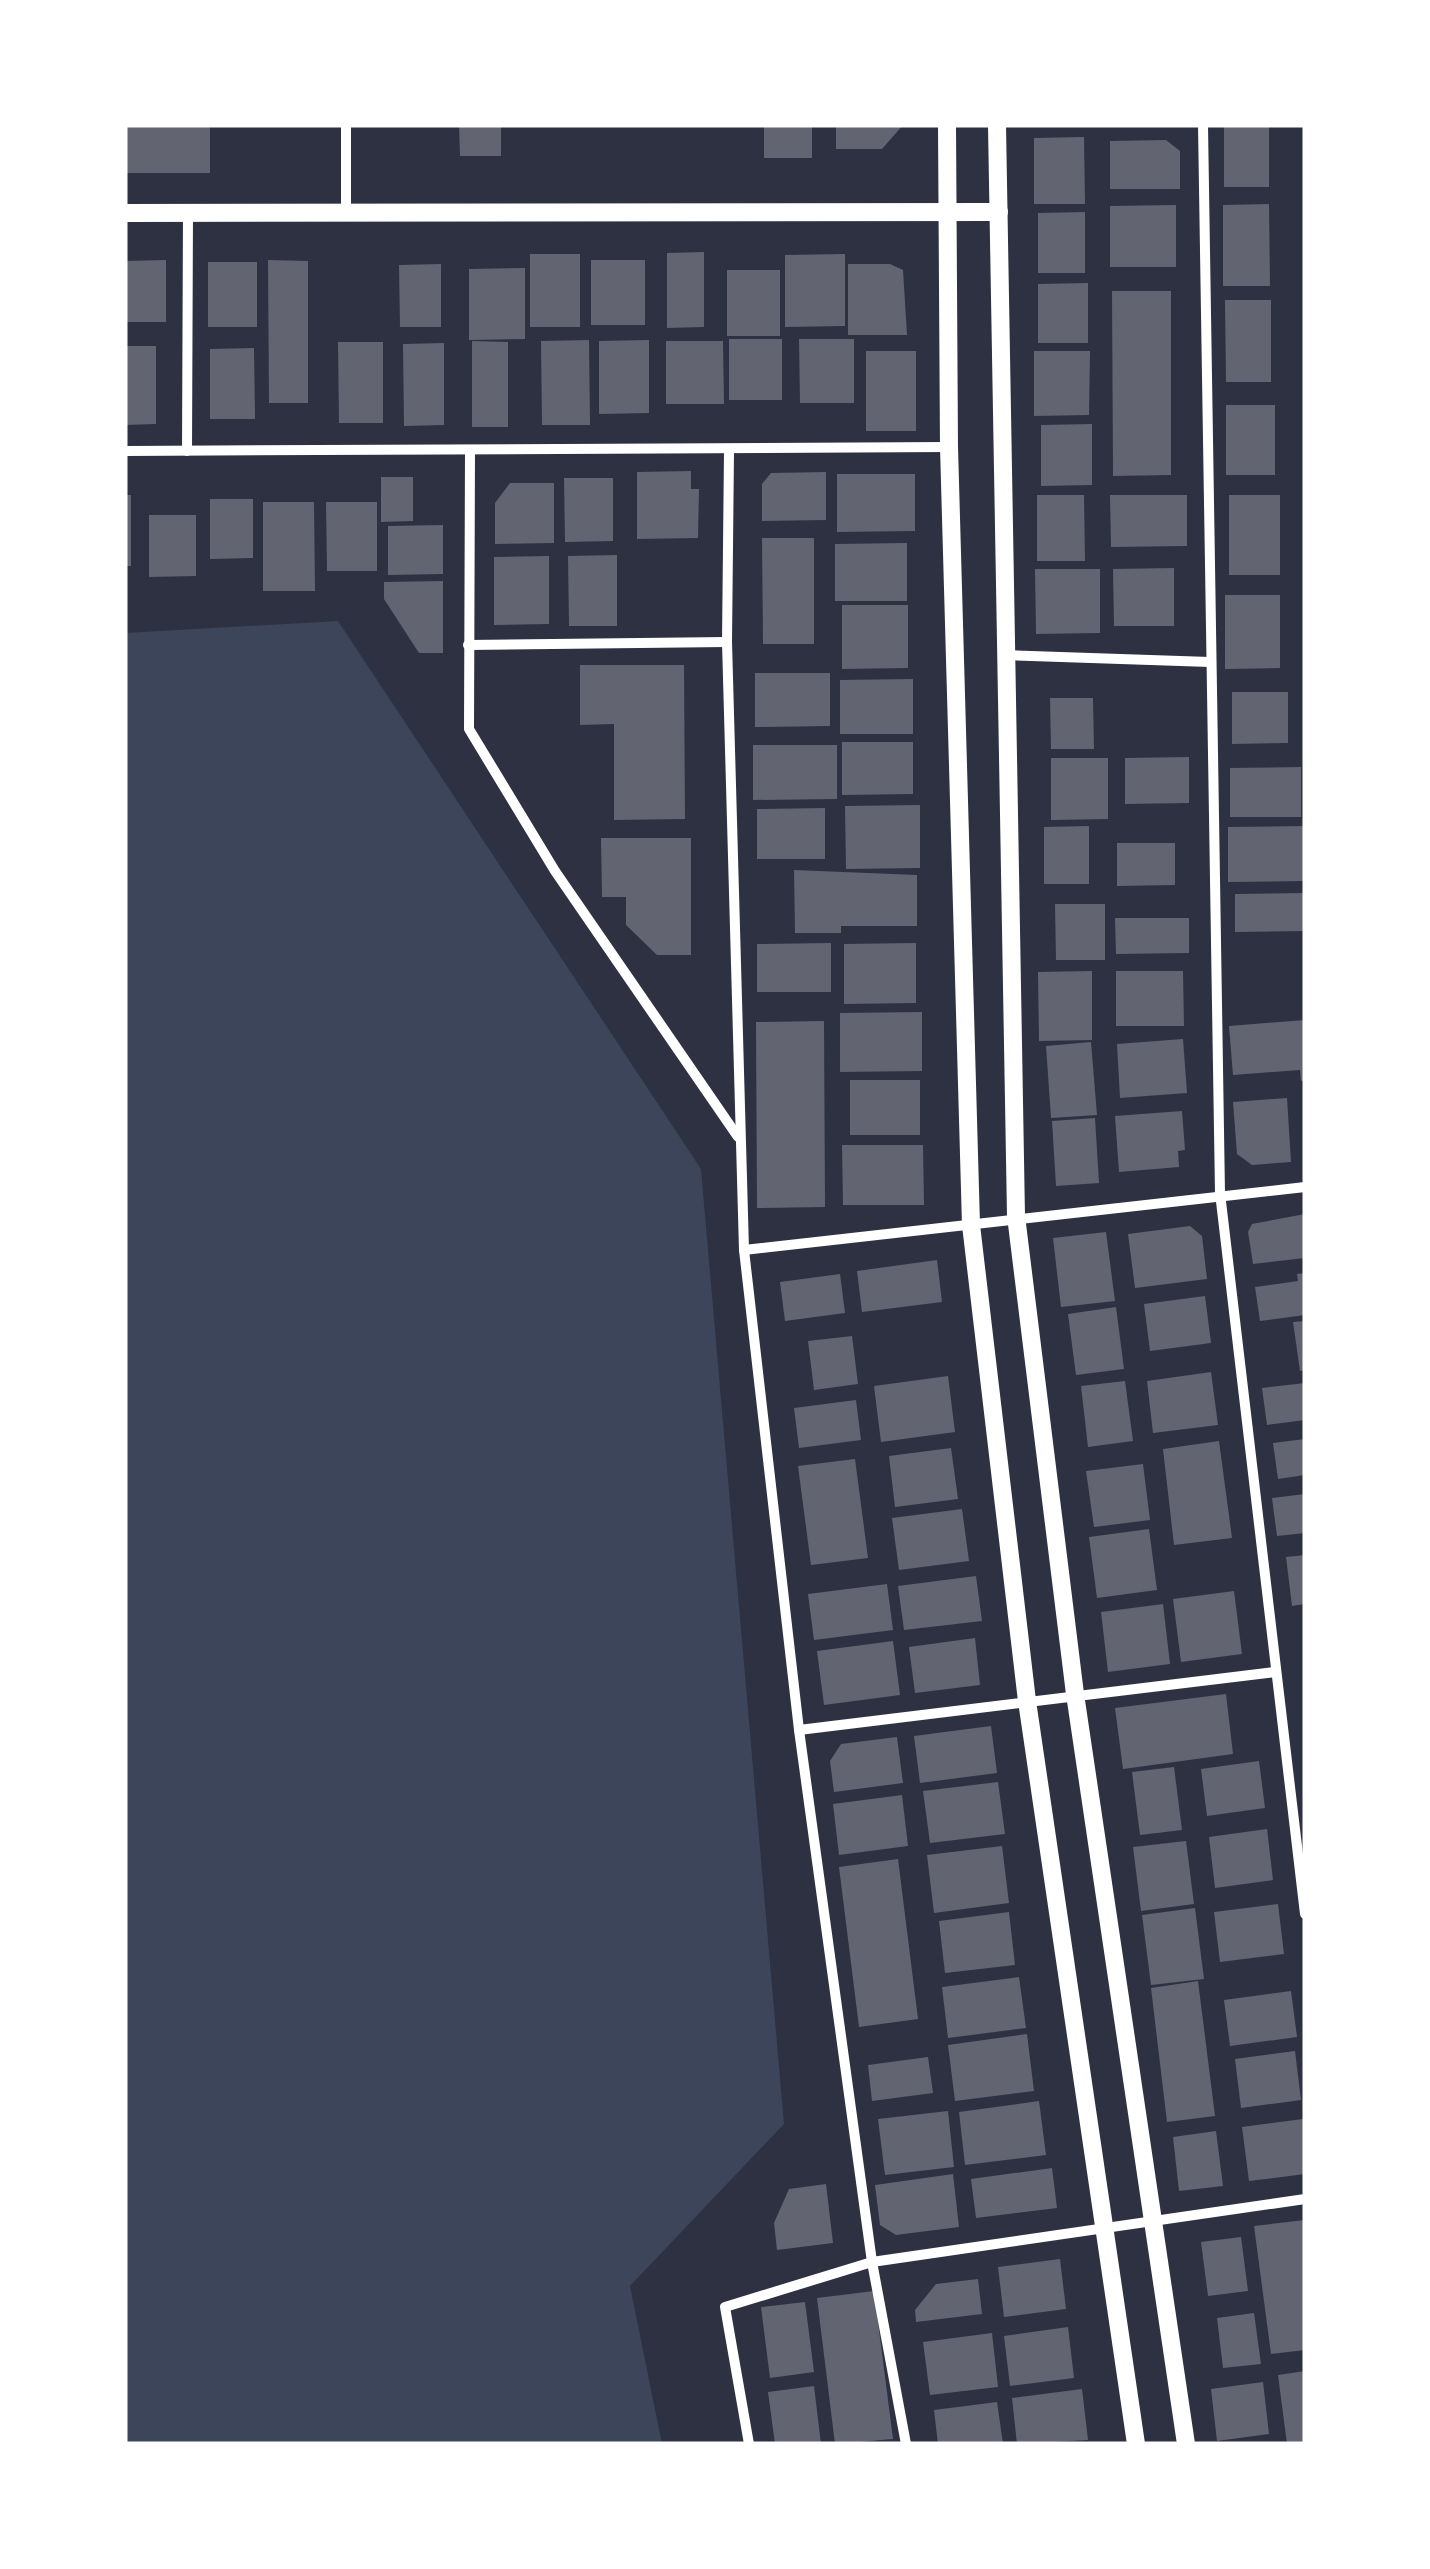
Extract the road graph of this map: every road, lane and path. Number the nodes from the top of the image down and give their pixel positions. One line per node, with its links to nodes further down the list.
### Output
1 (346, 125): 7 (street)
2 (947, 125): 5 (street)
3 (997, 125): 8 (street)
4 (1204, 125): 18 (street)
5 (947, 210): 7 (street); 8 (street); 10 (street)
6 (188, 212): 7 (street); 9 (street); 11 (street)
7 (346, 212)
8 (999, 212): 17 (street)
9 (125, 214)
10 (949, 447): 12 (street); 23 (street)
11 (188, 451): 13 (street); 14 (street)
12 (729, 451): 14 (street); 15 (street)
13 (125, 452)
14 (470, 452): 16 (street)
15 (727, 642): 16 (street); 19 (street)
16 (468, 645): 19 (street)
17 (1003, 655): 18 (street); 22 (street)
18 (1210, 662): 21 (street)
19 (739, 1138): 24 (street)
20 (1305, 1187): 21 (street)
21 (1220, 1193): 22 (street); 25 (street)
22 (1016, 1216): 23 (street); 26 (street)
23 (971, 1225): 24 (street); 27 (street)
24 (744, 1250): 28 (street)
25 (1275, 1672): 26 (street); 29 (street)
26 (1075, 1694): 27 (street); 32 (street)
27 (1027, 1700): 28 (street); 33 (street)
28 (799, 1730): 34 (street)
29 (1300, 1835): 30 (street)
30 (1305, 1914)
31 (1305, 2199): 32 (street)
32 (1153, 2220): 33 (street); 38 (street)
33 (1102, 2228): 34 (street); 37 (street)
34 (872, 2262): 35 (street); 36 (street)
35 (750, 2444)
36 (906, 2444)
37 (1136, 2444)
38 (1186, 2444)

